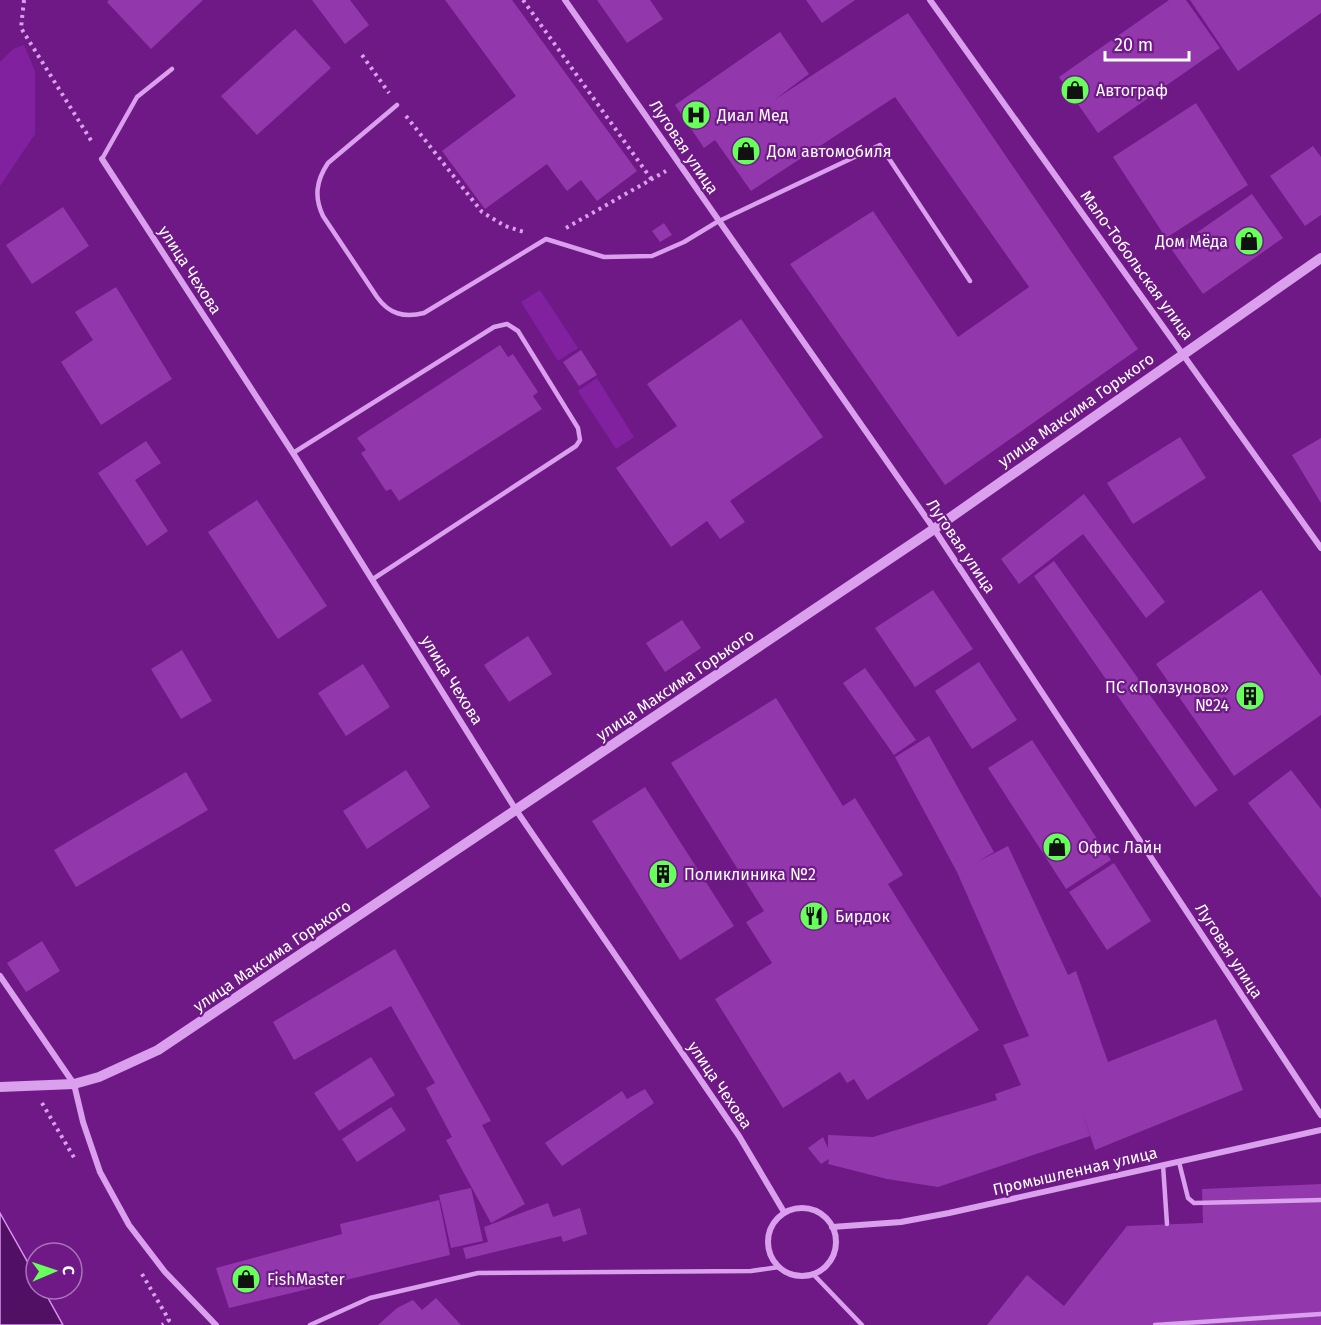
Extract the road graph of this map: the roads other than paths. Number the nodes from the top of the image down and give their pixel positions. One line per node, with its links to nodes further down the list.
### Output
1 (565, 0): 6 (street, Луговая улица)
2 (930, 0): 9 (street, Мало-Тобольская улица)
3 (172, 69): 5 (lane)
4 (397, 105): 6 (lane)
5 (102, 159): 10 (street, улица Чехова)
6 (717, 222): 8 (lane); 11 (street, Луговая улица)
7 (1321, 258): 9 (street, улица Максима Горького)
8 (970, 281)
9 (1183, 353): 11 (street, улица Максима Горького); 12 (street, Мало-Тобольская улица)
10 (293, 453): 13 (street, улица Чехова); 13 (lane)
11 (934, 529): 14 (street, улица Максима Горького); 18 (street, Луговая улица)
12 (1321, 548)
13 (373, 579): 14 (street, улица Чехова)
14 (516, 810): 16 (street, улица Максима Горького); 23 (street, улица Чехова)
15 (0, 976): 16 (street)
16 (74, 1084): 17 (street, улица Максима Горького); 29 (street)
17 (0, 1087)
18 (1321, 1115)
19 (1321, 1130): 20 (street, Промышленная улица)
20 (1179, 1162): 21 (street, Промышленная улица); 22 (lane)
21 (1163, 1165): 24 (lane); 25 (street, Промышленная улица)
22 (1321, 1200)
23 (784, 1212): 25 (street); 26 (street)
24 (1167, 1224)
25 (832, 1227): 27 (street)
26 (779, 1267): 27 (street); 30 (lane)
27 (814, 1275): 31 (lane)
28 (1321, 1314): 32 (lane)
29 (216, 1325)
30 (310, 1325)
31 (862, 1325)
32 (1155, 1325)

